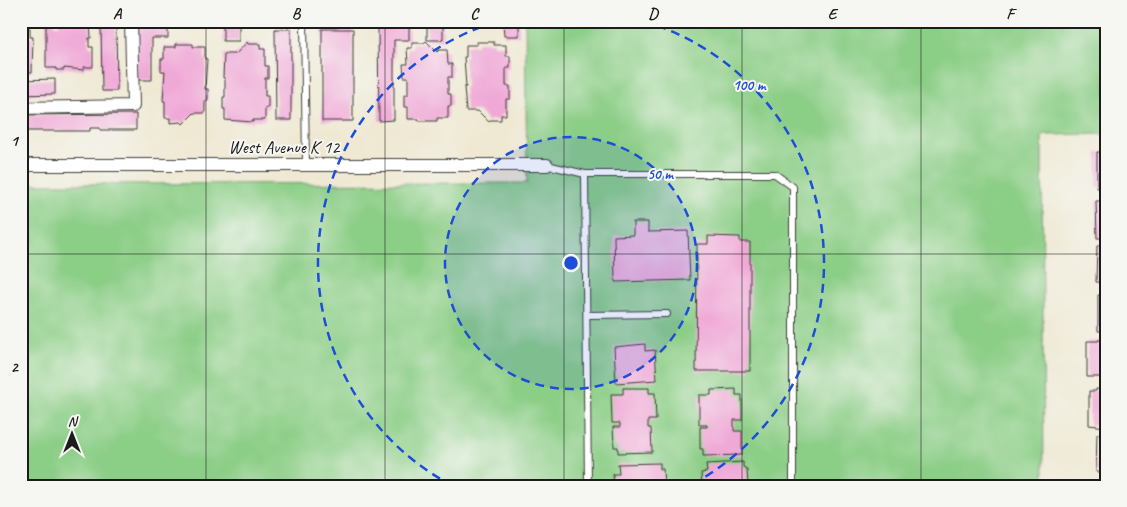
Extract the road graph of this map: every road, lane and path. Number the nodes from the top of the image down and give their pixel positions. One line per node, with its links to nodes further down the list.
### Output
1 (131, 21): 3 (street)
2 (304, 21): 4 (lane)
3 (21, 108)
4 (306, 164): 5 (street, West Avenue K 12); 6 (street, West Avenue K 12)
5 (21, 165)
6 (548, 166): 7 (lane)
7 (585, 174): 9 (lane); 11 (lane)
8 (667, 314): 9 (lane)
9 (587, 315): 10 (lane)
10 (588, 486)
11 (793, 486)

